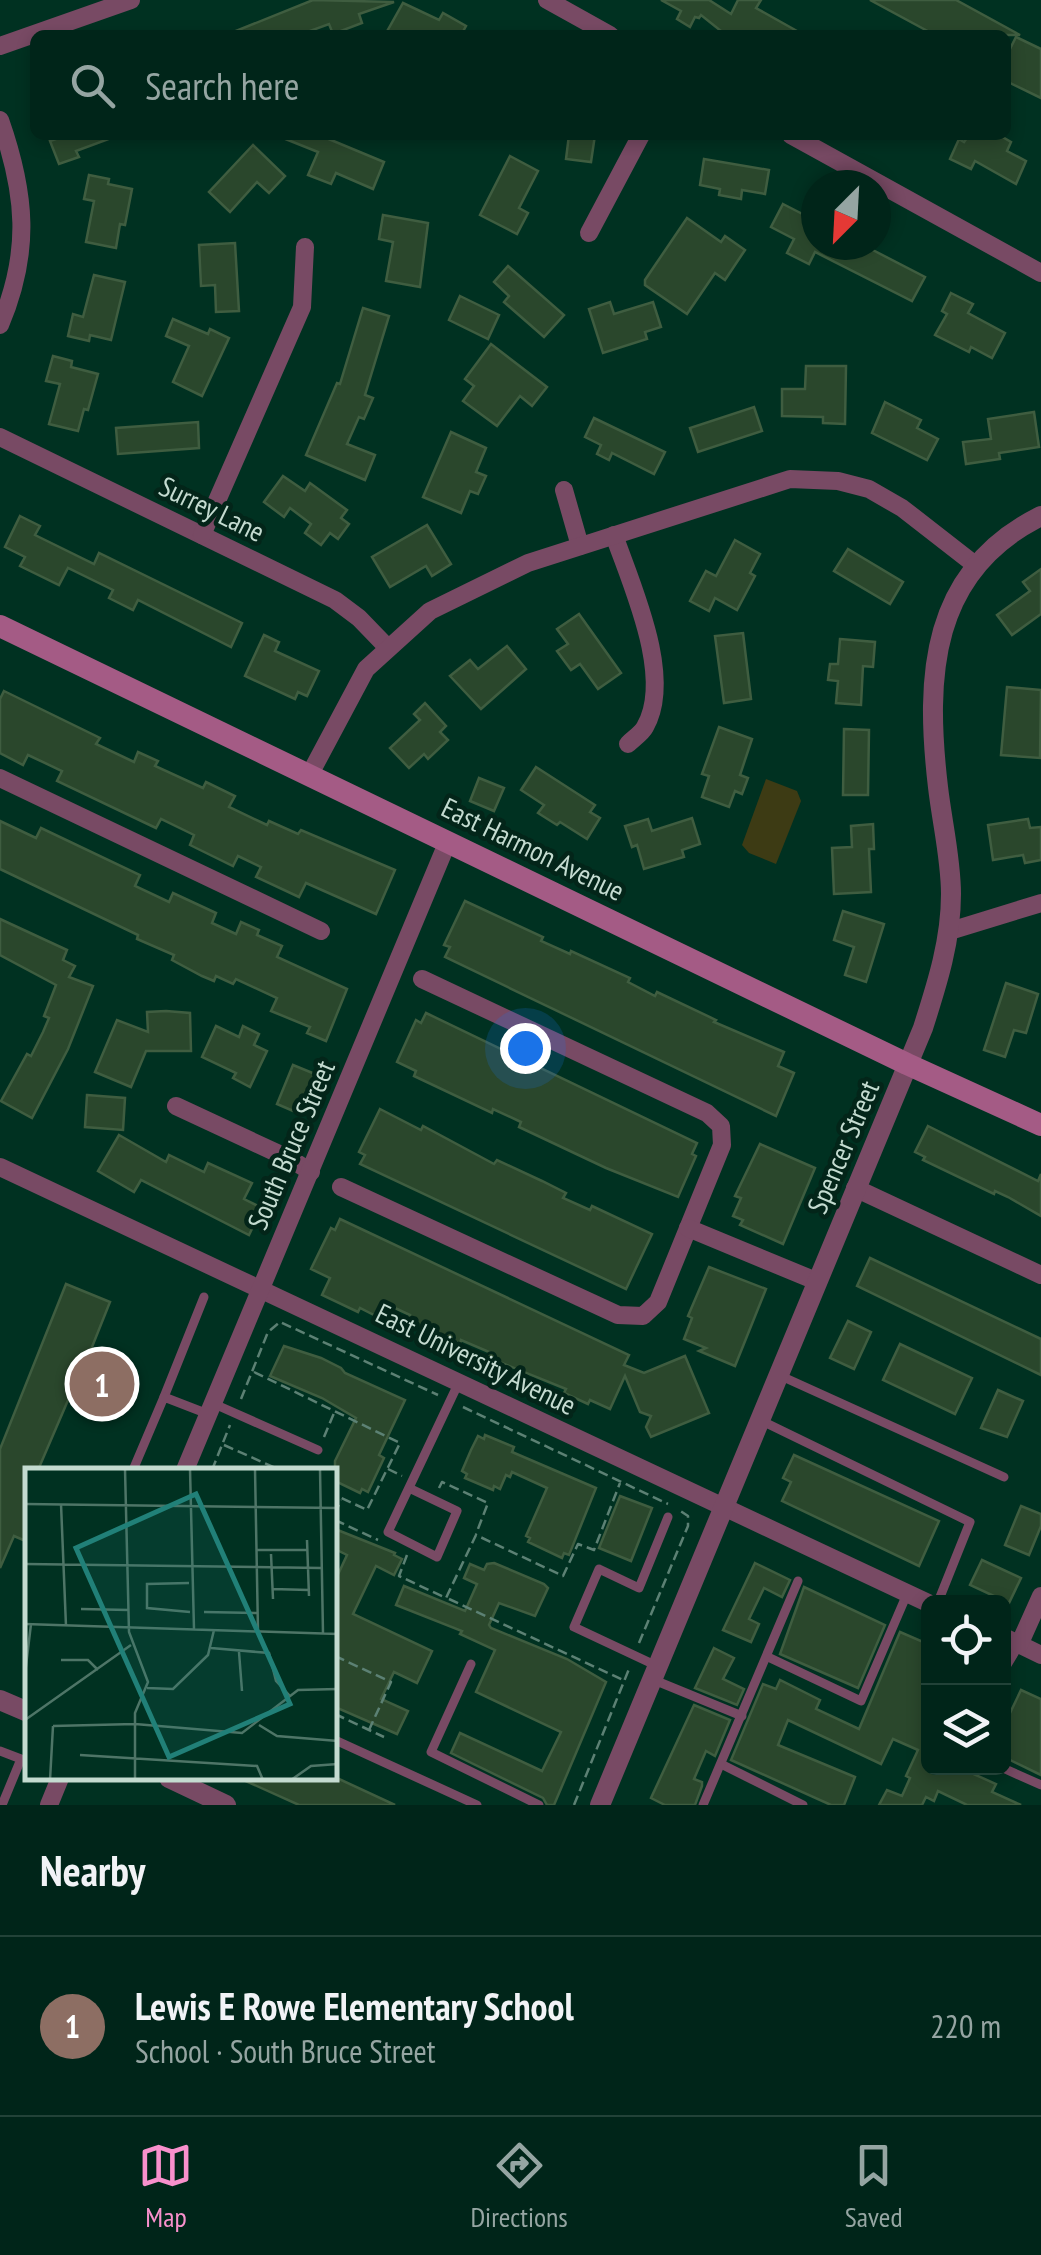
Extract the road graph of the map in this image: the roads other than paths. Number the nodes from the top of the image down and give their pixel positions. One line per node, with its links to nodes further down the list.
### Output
1 (131, 0): 3 (street)
2 (547, 0): 4 (street)
3 (46, 30)
4 (601, 30)
5 (30, 35): 6 (street)
6 (0, 46)
7 (0, 120): 13 (street)
8 (638, 140): 10 (street)
9 (800, 140): 12 (street)
10 (588, 233)
11 (305, 247): 18 (street)
12 (1041, 272)
13 (0, 325)
14 (0, 437): 18 (street, Surrey Lane)
15 (564, 490): 19 (street)
16 (1041, 516): 20 (street, Spencer Street)
17 (614, 535): 19 (street); 20 (street); 23 (street)
18 (202, 536): 22 (street, Surrey Lane)
19 (580, 546): 22 (street)
20 (974, 564): 29 (street, Spencer Street)
21 (0, 626): 24 (main road, East Harmon Avenue)
22 (388, 648): 24 (street)
23 (628, 744)
24 (310, 774): 26 (main road, East Harmon Avenue)
25 (0, 778): 28 (street)
26 (448, 841): 31 (main road, East Harmon Avenue); 35 (street, South Bruce Street)
27 (1041, 903): 29 (street)
28 (321, 931)
29 (950, 931): 31 (street, Spencer Street)
30 (422, 979): 38 (street)
31 (908, 1064): 33 (main road, East Harmon Avenue); 37 (street, Spencer Street)
32 (176, 1106): 35 (street)
33 (1041, 1125)
34 (0, 1167): 41 (street, East University Avenue)
35 (311, 1172): 41 (street, South Bruce Street)
36 (341, 1187): 38 (street)
37 (855, 1188): 39 (street); 40 (street, Spencer Street)
38 (688, 1228): 40 (street)
39 (1041, 1275)
40 (816, 1281): 43 (street, Spencer Street)
41 (260, 1286): 44 (street, East University Avenue); 46 (street, South Bruce Street)
42 (204, 1296): 45 (lane)
43 (778, 1375): 47 (street, Spencer Street); 51 (lane)
44 (459, 1382): 52 (lane); 53 (street, East University Avenue)
45 (164, 1397): 46 (lane); 49 (lane)
46 (210, 1409): 48 (lane); 50 (street, South Bruce Street)
47 (759, 1420): 53 (street, Spencer Street); 57 (lane)
48 (318, 1450)
49 (134, 1468)
50 (186, 1468)
51 (1004, 1477)
52 (409, 1488): 52 (lane)
53 (723, 1508): 56 (street, East University Avenue); 64 (street, Spencer Street)
54 (668, 1517): 64 (lane)
55 (798, 1581): 62 (lane)
56 (906, 1594): 59 (street, East University Avenue); 62 (lane)
57 (941, 1595)
58 (1041, 1596): 60 (street)
59 (921, 1600)
60 (1011, 1641): 61 (street)
61 (1041, 1655)
62 (768, 1656): 67 (lane)
63 (471, 1664): 79 (lane)
64 (654, 1672): 67 (lane); 80 (street, Spencer Street)
65 (0, 1700): 66 (street)
66 (25, 1711)
67 (742, 1716): 70 (lane)
68 (338, 1741): 78 (lane)
69 (0, 1751): 75 (lane)
70 (721, 1764): 81 (lane); 82 (lane)
71 (1011, 1772): 74 (lane)
72 (59, 1780): 76 (street)
73 (172, 1780): 77 (street)
74 (1041, 1785)
75 (2, 1805)
76 (49, 1805)
77 (226, 1805)
78 (477, 1805)
79 (539, 1805)
80 (600, 1805)
81 (703, 1805)
82 (804, 1805)

